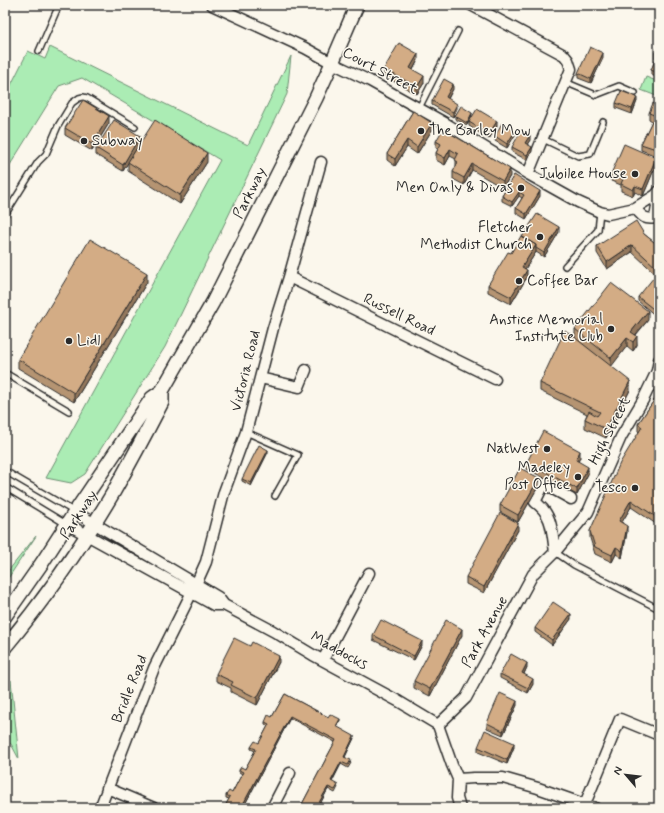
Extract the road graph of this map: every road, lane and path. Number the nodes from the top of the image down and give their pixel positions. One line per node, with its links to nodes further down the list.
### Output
1 (59, 5): 6 (lane)
2 (212, 5): 7 (street, Court Street)
3 (357, 5): 7 (street, Parkway)
4 (472, 5): 8 (street)
5 (458, 31): 10 (lane)
6 (39, 51)
7 (332, 63): 10 (street, Court Street); 28 (street, Parkway)
8 (565, 82): 9 (lane); 13 (street)
9 (635, 93)
10 (419, 108): 15 (street, Court Street)
11 (603, 122): 13 (lane)
12 (135, 127): 19 (lane)
13 (543, 139): 15 (street)
14 (321, 162): 22 (street, Victoria Road)
15 (528, 174): 18 (street, Court Street)
16 (657, 194): 17 (street); 20 (street)
17 (635, 208): 18 (street, Court Street); 20 (street)
18 (600, 212): 21 (lane)
19 (5, 215)
20 (657, 220)
21 (565, 266)
22 (289, 277): 26 (street, Victoria Road); 27 (street, Russell Road)
23 (659, 360): 39 (street, High Street)
24 (306, 370): 26 (street)
25 (5, 373): 29 (lane)
26 (260, 378): 30 (street, Victoria Road)
27 (495, 379)
28 (162, 391): 35 (street, Parkway); 37 (street, Parkway)
29 (69, 411)
30 (246, 432): 33 (lane); 41 (street, Victoria Road)
31 (5, 471): 35 (lane)
32 (5, 487): 36 (lane)
33 (275, 496)
34 (571, 499): 39 (street)
35 (75, 512): 36 (street, Parkway); 37 (street, Maddocks)
36 (67, 524): 38 (street, Maddocks); 43 (street, Parkway)
37 (93, 524): 38 (street, Parkway); 41 (street, Maddocks)
38 (86, 536): 41 (street, Maddocks); 44 (street, Parkway)
39 (555, 552): 42 (lane); 46 (street, Park Avenue)
40 (369, 573): 45 (street)
41 (194, 589): 45 (street, Maddocks); 50 (street, Bridle Road)
42 (659, 609)
43 (5, 616)
44 (5, 647)
45 (323, 660): 46 (street, Maddocks)
46 (438, 725): 49 (street)
47 (659, 735): 51 (street)
48 (290, 773): 54 (street)
49 (458, 779): 51 (street); 55 (street)
50 (107, 788): 52 (street, Bridle Road); 53 (street)
51 (585, 804): 56 (street)
52 (100, 808)
53 (154, 808)
54 (272, 808)
55 (460, 808)
56 (595, 808)

